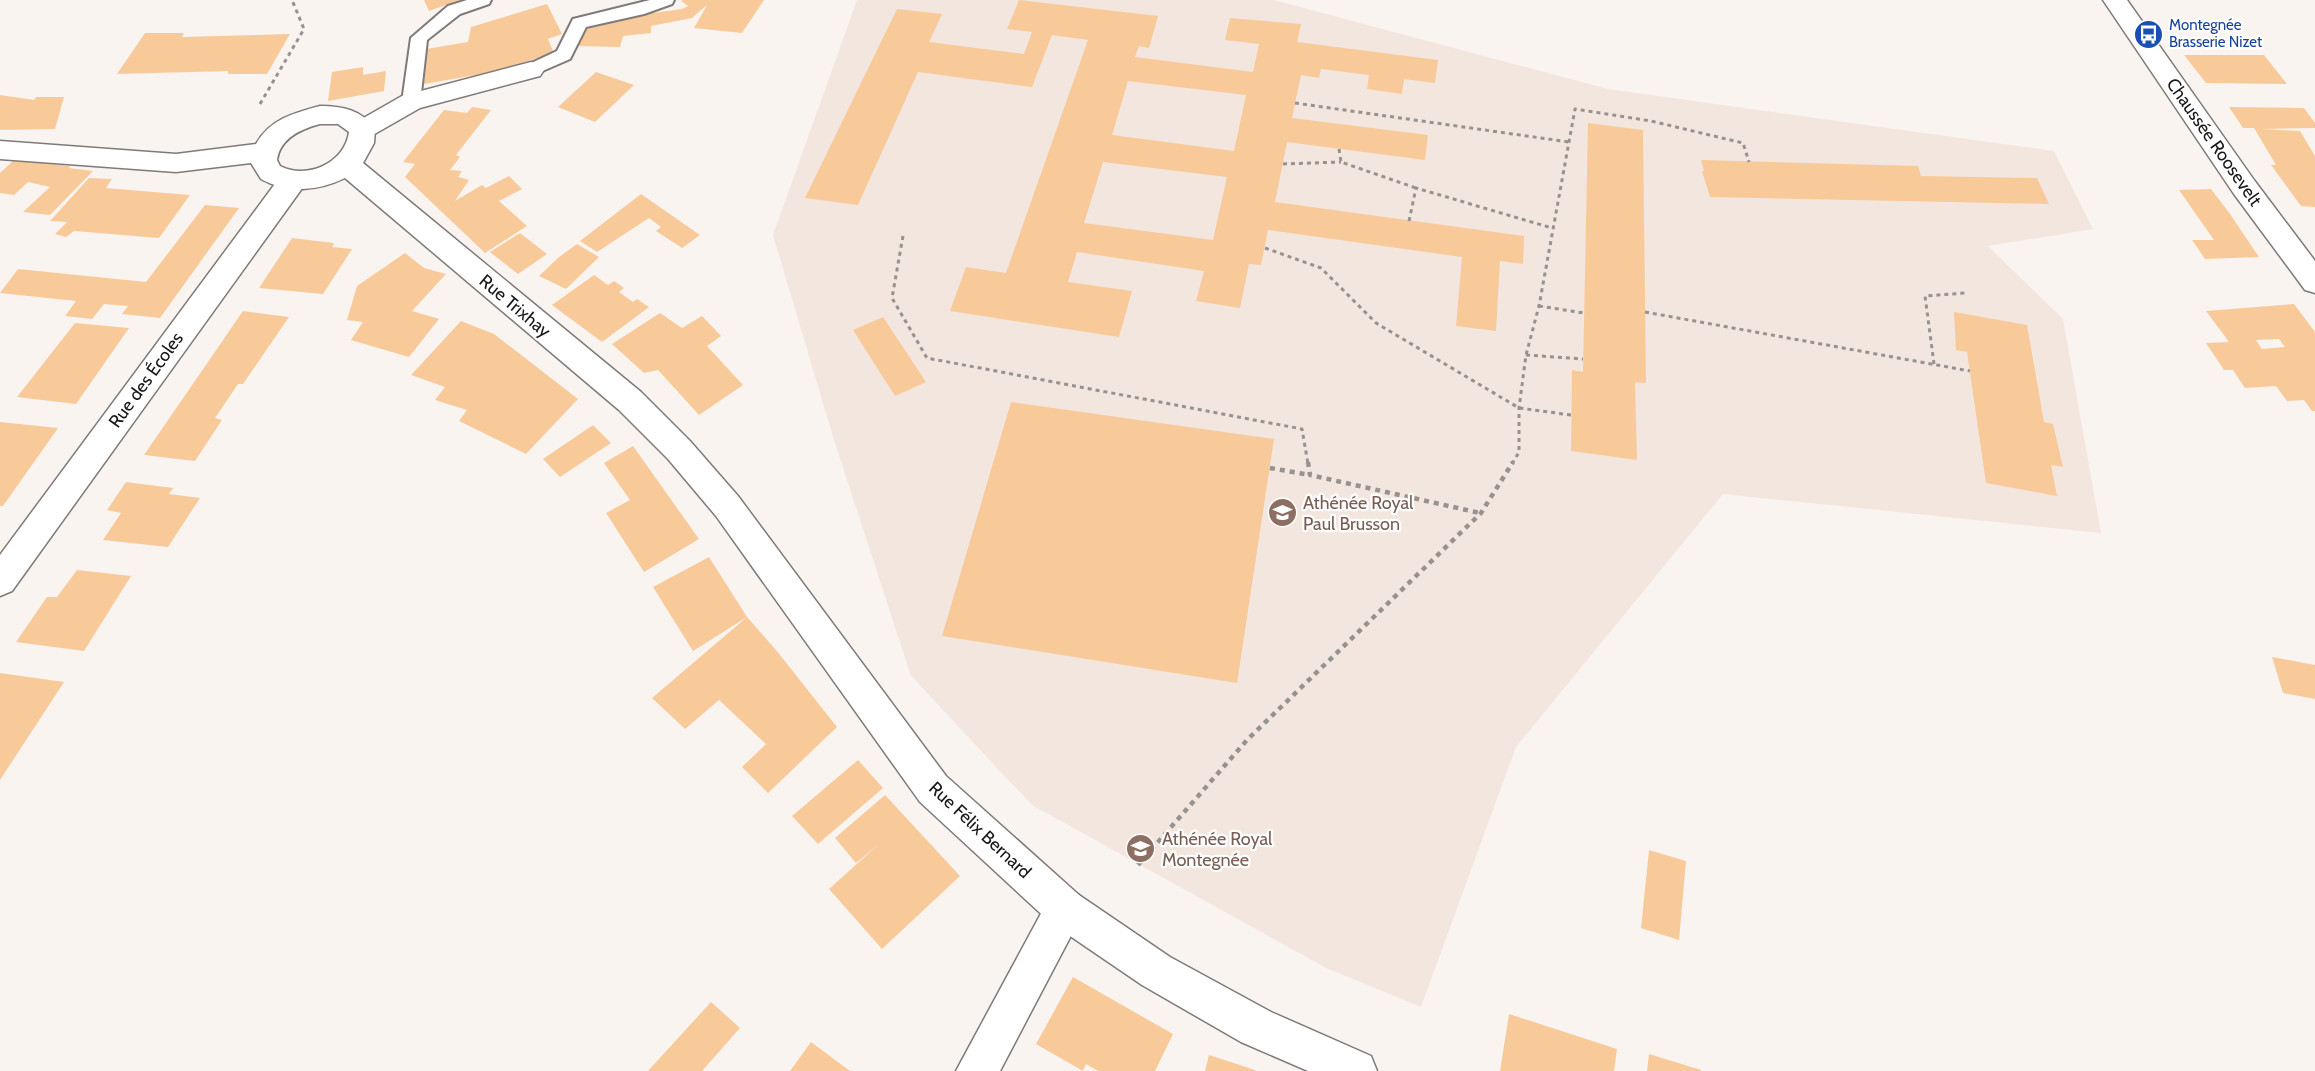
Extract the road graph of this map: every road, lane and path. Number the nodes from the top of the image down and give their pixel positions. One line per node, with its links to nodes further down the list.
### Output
1 (292, 0): 8 (path)
2 (483, 0): 6 (lane)
3 (666, 0): 5 (lane)
4 (2115, 0): 24 (street, Chaussée Roosevelt)
5 (531, 70): 6 (street)
6 (411, 102): 9 (street)
7 (1295, 103): 10 (path)
8 (255, 113)
9 (362, 130): 13 (street); 17 (street)
10 (1569, 141): 15 (path); 21 (path)
11 (1339, 149): 14 (path)
12 (0, 150): 13 (street)
13 (264, 152): 18 (street)
14 (1341, 162): 16 (path); 19 (path)
15 (1749, 162)
16 (1283, 164)
17 (347, 165): 18 (street); 35 (street, Rue Trixhay)
18 (293, 180): 39 (street, Rue des Écoles)
19 (1416, 188): 20 (path); 21 (path)
20 (1409, 220)
21 (1552, 228): 26 (path)
22 (903, 236): 37 (path)
23 (1265, 249): 33 (path)
24 (2315, 282)
25 (1965, 293): 31 (path)
26 (1539, 306): 28 (path); 29 (path)
27 (1645, 312): 31 (path)
28 (1584, 313)
29 (1526, 355): 30 (path); 33 (path)
30 (1583, 359)
31 (1934, 364): 32 (path)
32 (1970, 371)
33 (1519, 408): 34 (path); 38 (path)
34 (1571, 415)
35 (679, 450): 41 (street, Rue Félix Bernard)
36 (1270, 468): 37 (path)
37 (1310, 475): 38 (path)
38 (1481, 513): 40 (path)
39 (0, 581)
40 (1138, 865)
41 (1065, 909): 42 (street); 43 (street, Rue Félix Bernard)
42 (977, 1071)
43 (1356, 1071)

